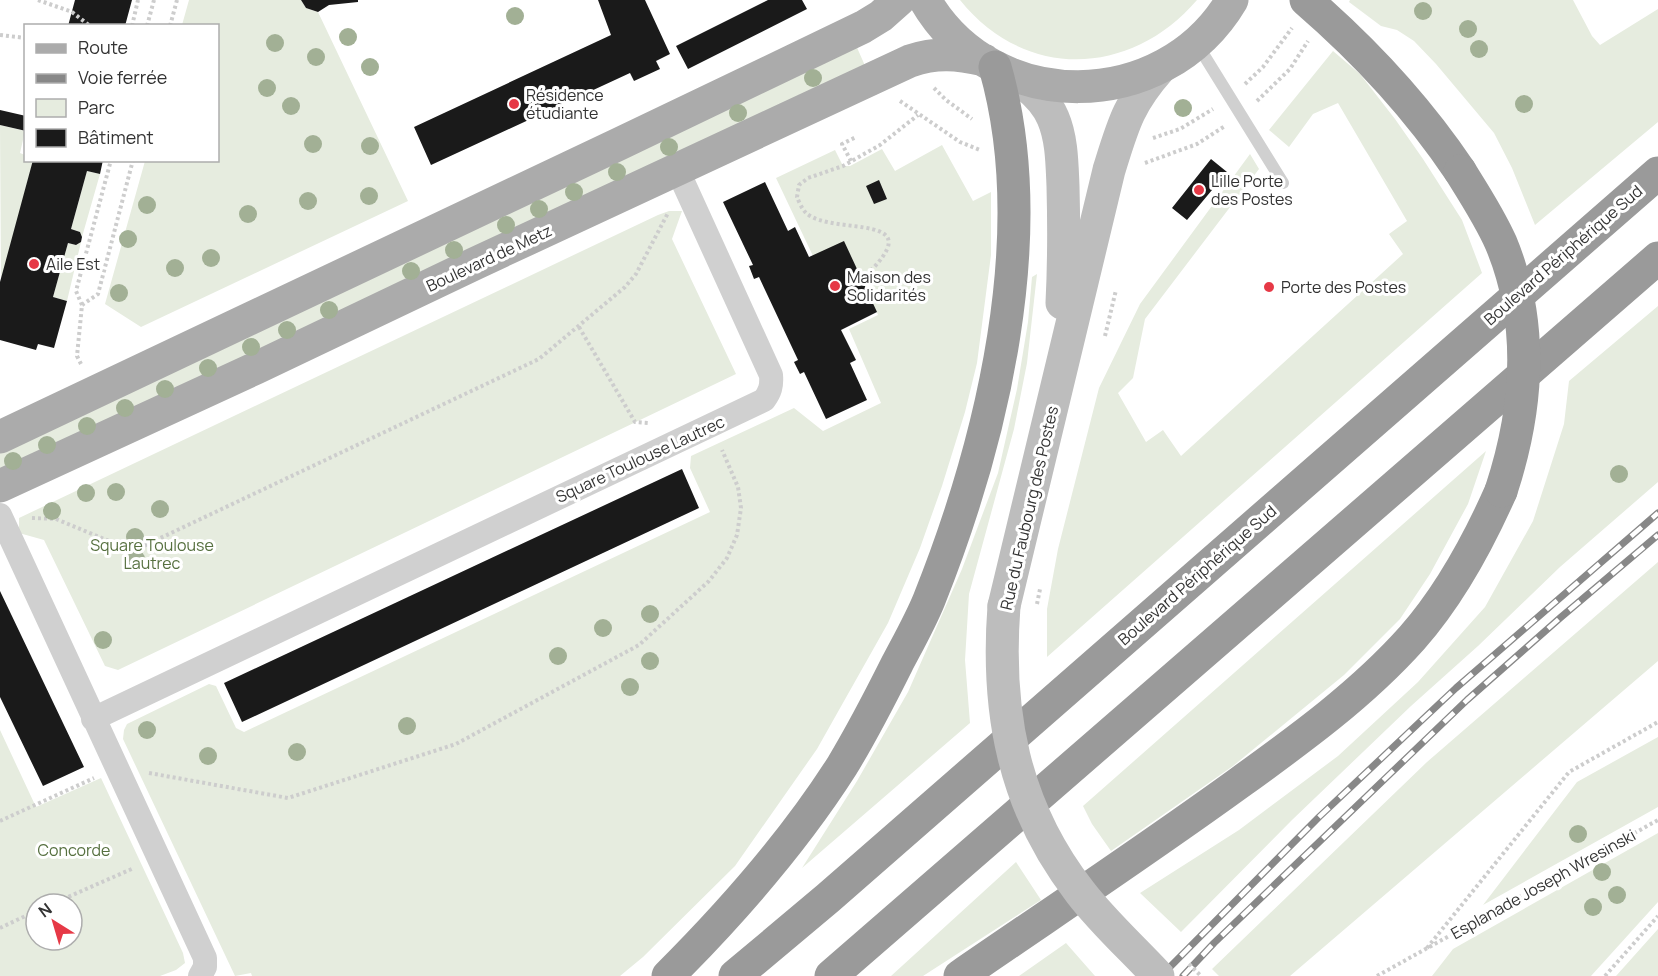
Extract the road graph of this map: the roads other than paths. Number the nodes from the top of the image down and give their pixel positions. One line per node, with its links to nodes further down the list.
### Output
1 (899, 0): 13 (main road)
2 (925, 0): 6 (main road)
3 (1232, 0): 5 (main road, Boulevard de Metz)
4 (1306, 0): 22 (highway, bridge)
5 (1196, 43): 7 (main road, Boulevard de Metz); 10 (lane)
6 (997, 67): 7 (main road, Boulevard de Metz); 9 (main road, Boulevard de Metz); 12 (main road, Rue du Faubourg des Postes); 19 (highway)
7 (1160, 68): 12 (main road, Rue du Faubourg des Postes)
8 (1658, 173): 20 (highway, Boulevard Périphérique Sud)
9 (684, 183): 14 (main road, Boulevard de Metz); 16 (street, Square Toulouse Lautrec)
10 (1283, 183)
11 (1658, 258): 21 (highway)
12 (1056, 388): 18 (main road, Rue du Faubourg des Postes, bridge)
13 (0, 437)
14 (0, 486)
15 (1, 517): 16 (street)
16 (93, 719): 17 (street)
17 (202, 967)
18 (1172, 969)
19 (668, 976)
20 (735, 976)
21 (831, 976)
22 (960, 976)

